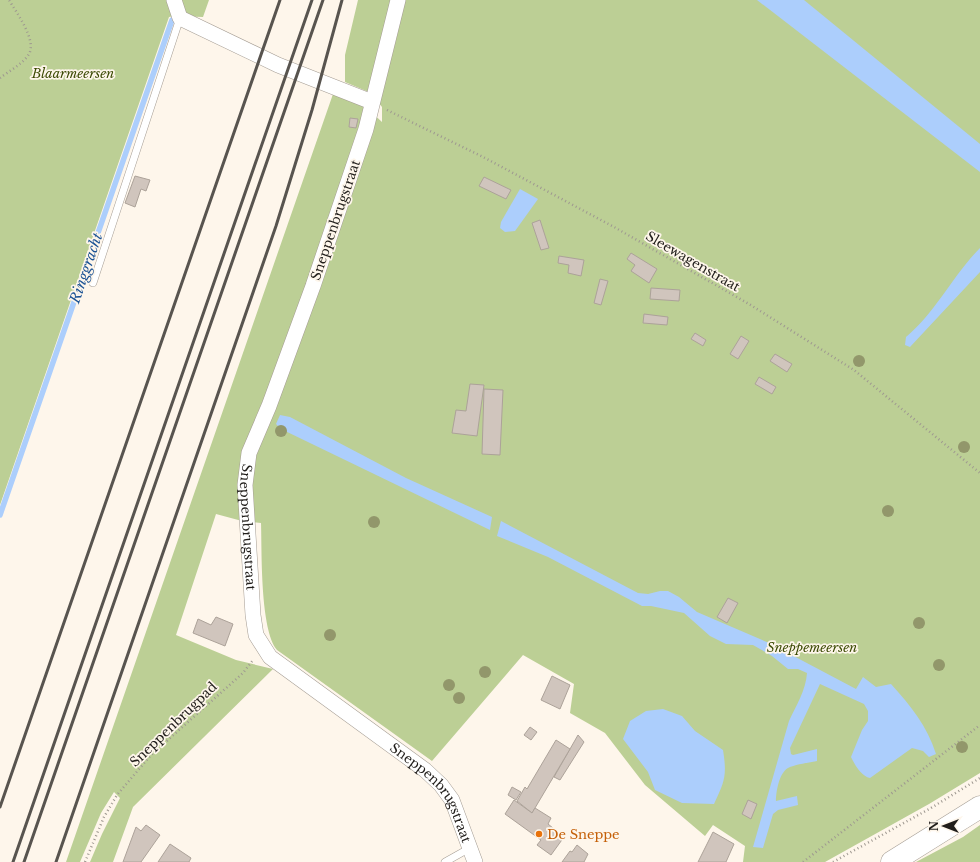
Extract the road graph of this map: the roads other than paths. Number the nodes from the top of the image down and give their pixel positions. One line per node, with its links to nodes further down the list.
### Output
1 (174, 0): 3 (street)
2 (398, 0): 4 (street, Sneppenbrugstraat)
3 (180, 18): 4 (street); 5 (lane)
4 (372, 102): 7 (street, Sneppenbrugstraat)
5 (93, 283)
6 (980, 807): 9 (highway)
7 (472, 855): 8 (lane)
8 (446, 862)
9 (892, 862)

